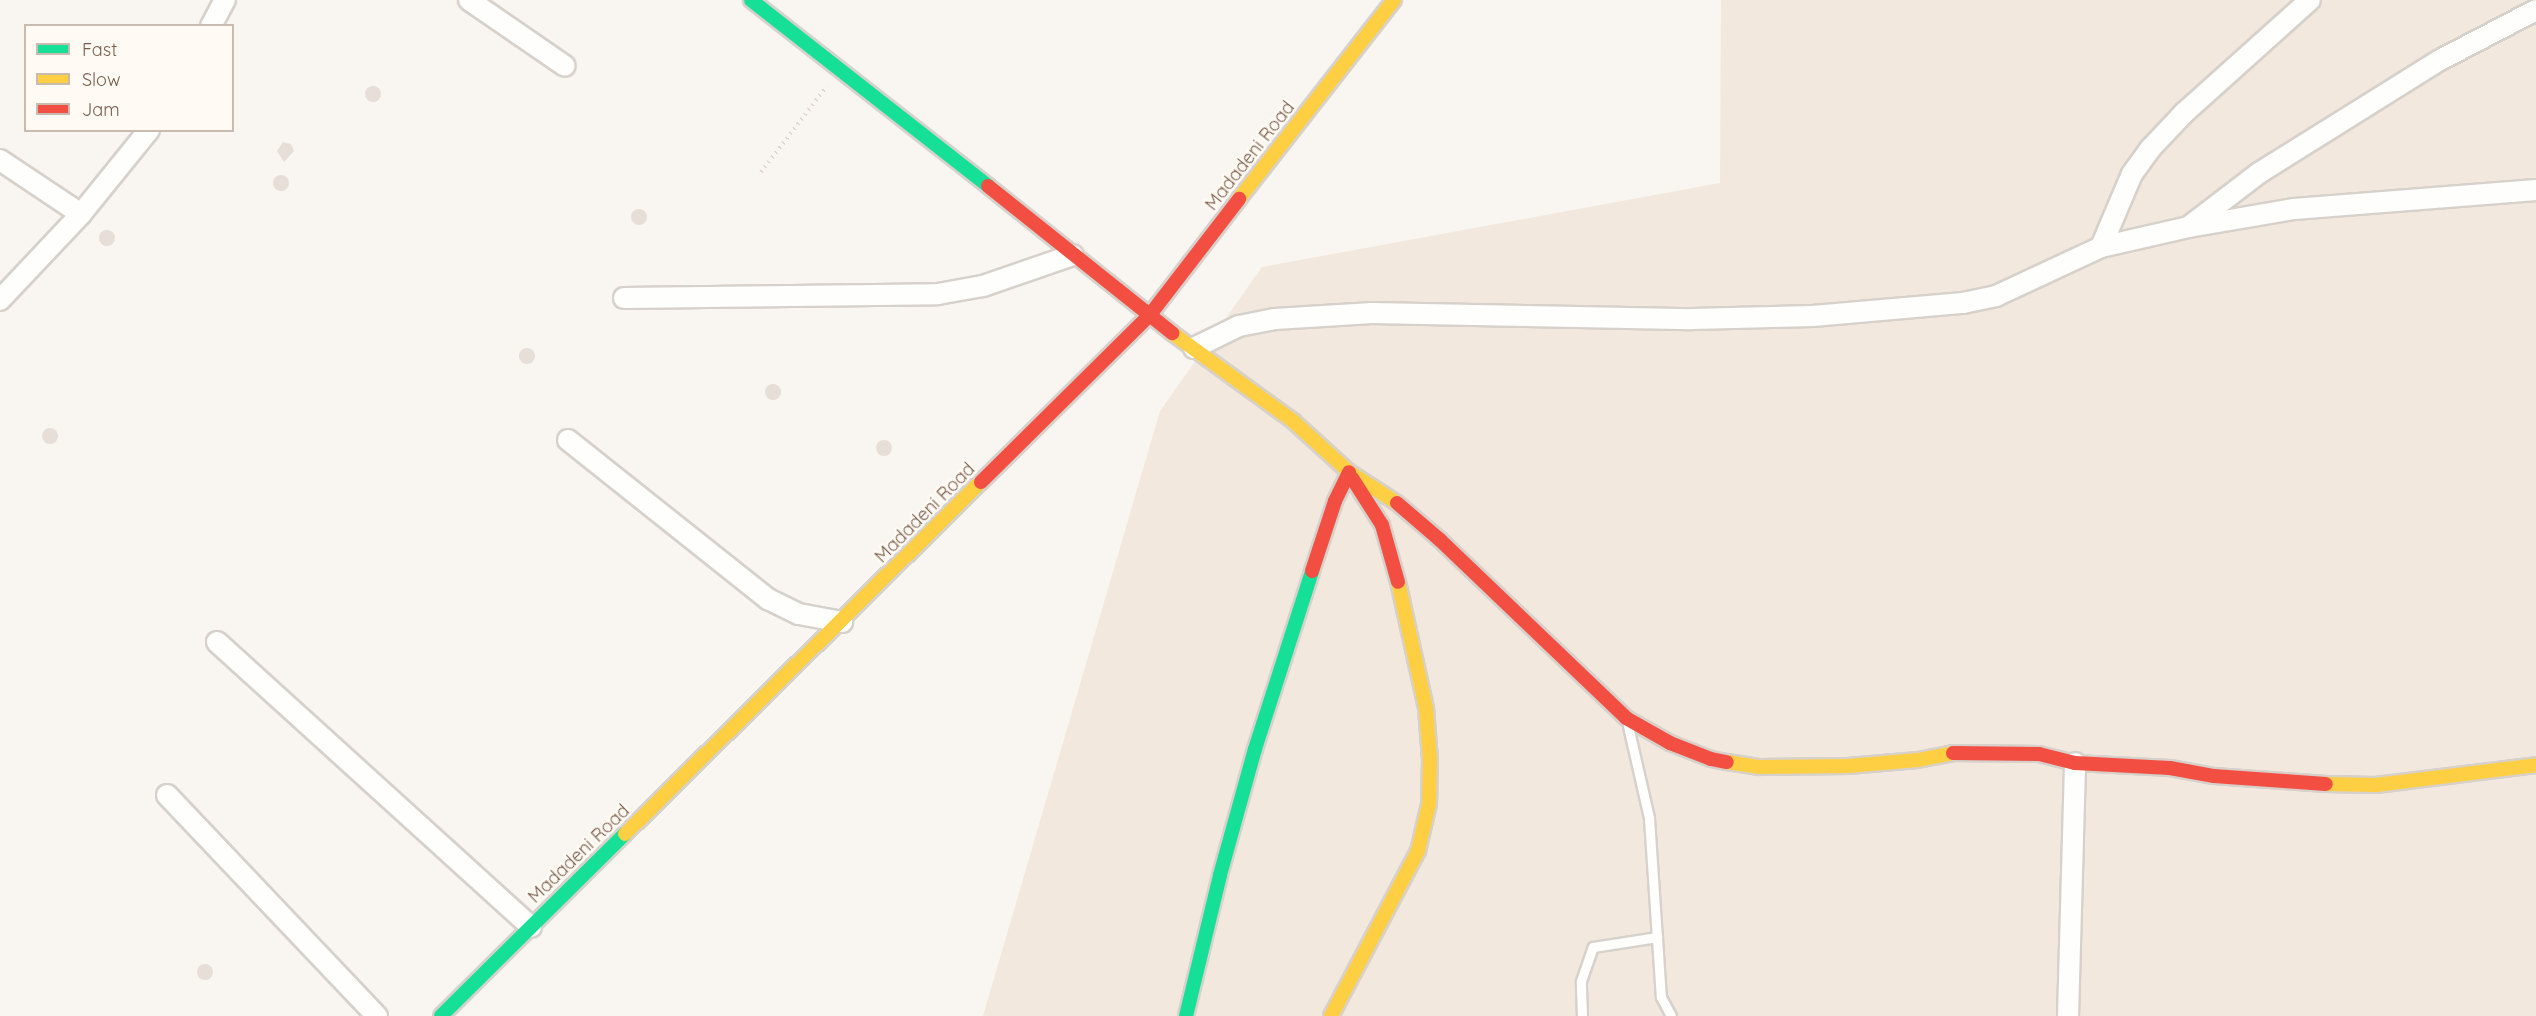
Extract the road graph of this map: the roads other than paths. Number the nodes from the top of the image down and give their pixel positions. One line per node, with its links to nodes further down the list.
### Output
1 (470, 0): 10 (street)
2 (751, 0): 17 (street)
3 (1394, 0): 20 (street, Madadeni Road)
4 (2298, 0): 9 (street)
5 (2310, 0): 9 (street)
6 (221, 1): 8 (street)
7 (2536, 10): 15 (street)
8 (212, 24)
9 (2279, 25): 16 (street)
10 (565, 66)
11 (147, 132): 14 (street)
12 (0, 160): 14 (street)
13 (2536, 190): 15 (street)
14 (81, 214): 19 (street)
15 (2189, 227): 16 (street)
16 (2101, 247): 21 (street)
17 (1073, 255): 18 (street); 20 (street)
18 (624, 298)
19 (0, 300)
20 (1149, 316): 21 (street); 24 (street, Madadeni Road)
21 (1194, 348): 23 (street)
22 (568, 440): 24 (street)
23 (1349, 472): 26 (street); 34 (street); 35 (street)
24 (842, 622): 30 (street, Madadeni Road)
25 (217, 642): 30 (street)
26 (1626, 718): 27 (street); 31 (lane)
27 (2074, 763): 28 (street); 38 (street)
28 (2536, 765)
29 (167, 795): 32 (street)
30 (531, 927): 33 (street, Madadeni Road)
31 (1657, 937): 36 (lane); 37 (lane)
32 (377, 1016)
33 (441, 1016)
34 (1186, 1016)
35 (1331, 1016)
36 (1582, 1016)
37 (1671, 1016)
38 (2068, 1016)

